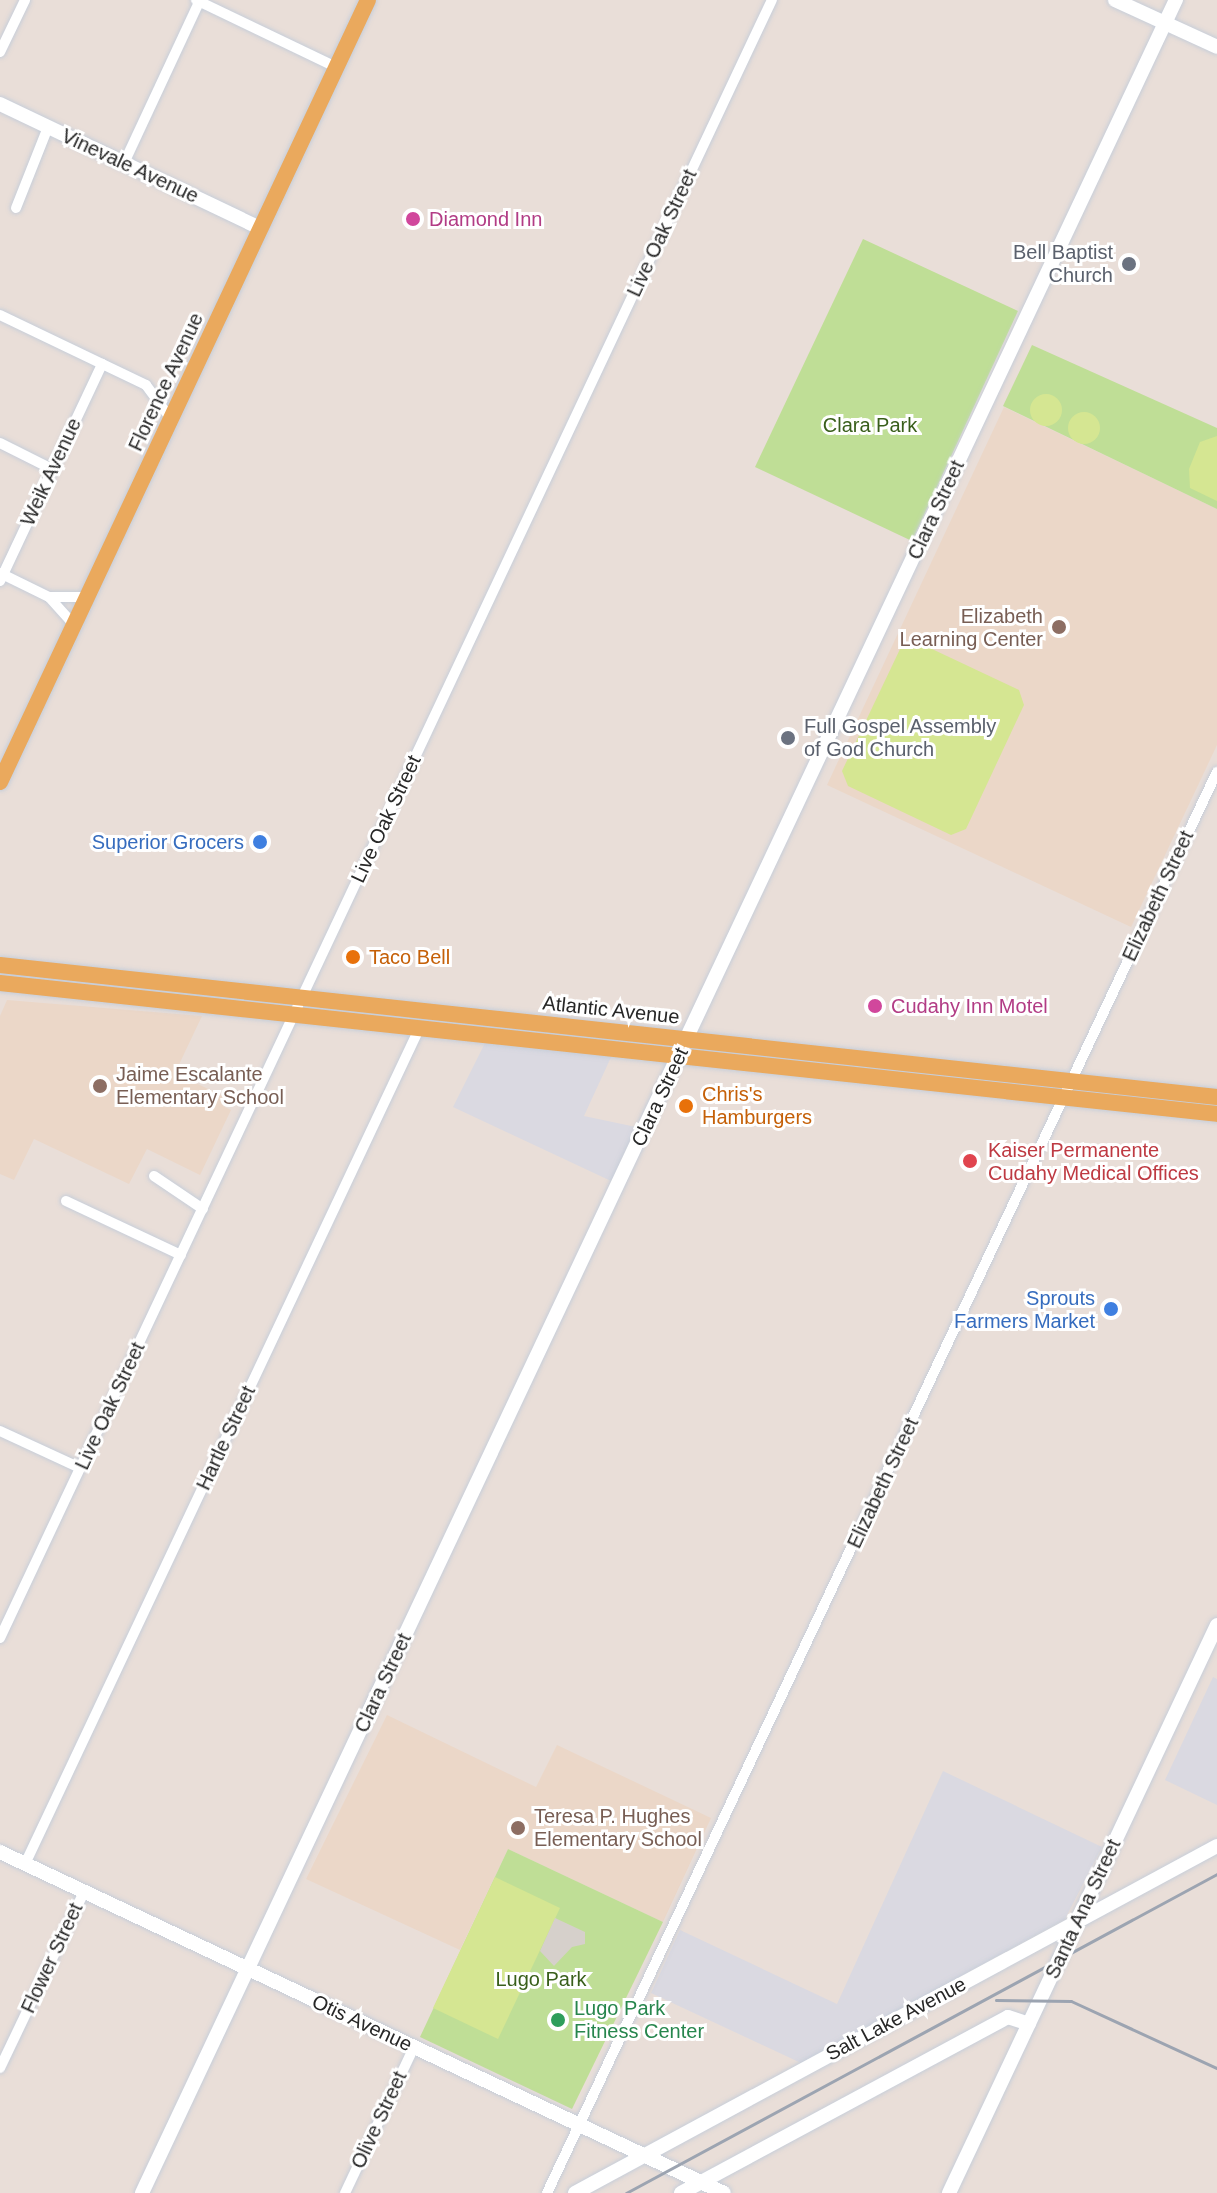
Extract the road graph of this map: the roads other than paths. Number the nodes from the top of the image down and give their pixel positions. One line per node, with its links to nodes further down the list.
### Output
1 (25, 0): 9 (street)
2 (368, 0): 10 (main road, Florence Avenue)
3 (772, 0): 29 (street, Live Oak Street)
4 (1115, 0): 7 (street)
5 (1176, 0): 7 (street, Clara Street)
6 (198, 1): 10 (street); 13 (street)
7 (1165, 23): 8 (street); 31 (street, Clara Street)
8 (1217, 47)
9 (0, 52)
10 (336, 67): 15 (main road, Florence Avenue)
11 (0, 104): 12 (street, Vinevale Avenue)
12 (48, 127): 13 (street, Vinevale Avenue); 14 (street)
13 (124, 163): 15 (street, Vinevale Avenue)
14 (16, 208)
15 (260, 228): 18 (main road, Florence Avenue)
16 (0, 315): 17 (street)
17 (102, 364): 18 (street); 20 (street, Weik Avenue)
18 (171, 419): 23 (main road, Florence Avenue)
19 (0, 443): 20 (street)
20 (52, 469): 21 (street, Weik Avenue)
21 (1, 576): 22 (street)
22 (49, 597): 23 (street); 24 (street)
23 (87, 597): 24 (main road, Florence Avenue)
24 (74, 625): 26 (main road, Florence Avenue)
25 (1217, 772): 33 (street, Elizabeth Street)
26 (0, 782)
27 (0, 965): 29 (main road, Atlantic Avenue)
28 (0, 983): 29 (main road, Atlantic Avenue)
29 (299, 1005): 30 (main road, Atlantic Avenue); 38 (street, Live Oak Street)
30 (421, 1018): 31 (main road, Atlantic Avenue); 32 (main road, Atlantic Avenue); 46 (street, Hartle Street)
31 (687, 1038): 32 (street, Clara Street); 33 (main road, Atlantic Avenue)
32 (679, 1056): 33 (main road, Atlantic Avenue); 49 (street, Clara Street)
33 (1067, 1090): 34 (main road, Atlantic Avenue); 35 (main road, Atlantic Avenue); 53 (street, Elizabeth Street)
34 (1217, 1097)
35 (1217, 1114)
36 (154, 1176): 38 (street)
37 (66, 1201): 39 (street)
38 (203, 1209): 39 (street, Live Oak Street)
39 (181, 1255): 41 (street, Live Oak Street)
40 (0, 1431): 41 (street)
41 (80, 1468): 43 (street, Live Oak Street)
42 (1217, 1625): 48 (street, Santa Ana Street)
43 (0, 1638)
44 (1217, 1846): 48 (street, Salt Lake Avenue)
45 (0, 1852): 46 (street, Otis Avenue)
46 (25, 1864): 47 (street, Otis Avenue)
47 (84, 1892): 49 (street, Otis Avenue); 52 (street, Flower Street)
48 (1076, 1923): 50 (street, Santa Ana Street); 54 (street, Salt Lake Avenue)
49 (248, 1969): 51 (street, Otis Avenue); 56 (street, Clara Street)
50 (1029, 2024): 55 (street); 62 (street, Santa Ana Street)
51 (414, 2047): 53 (street, Otis Avenue); 57 (street, Olive Street)
52 (0, 2068)
53 (579, 2125): 54 (street, Otis Avenue); 58 (street, Elizabeth Street)
54 (643, 2155): 55 (street, Otis Avenue); 59 (street, Salt Lake Avenue)
55 (701, 2182): 60 (street); 61 (street, Otis Avenue)
56 (142, 2193)
57 (345, 2193)
58 (547, 2193)
59 (575, 2193)
60 (681, 2193)
61 (724, 2193)
62 (949, 2193)

